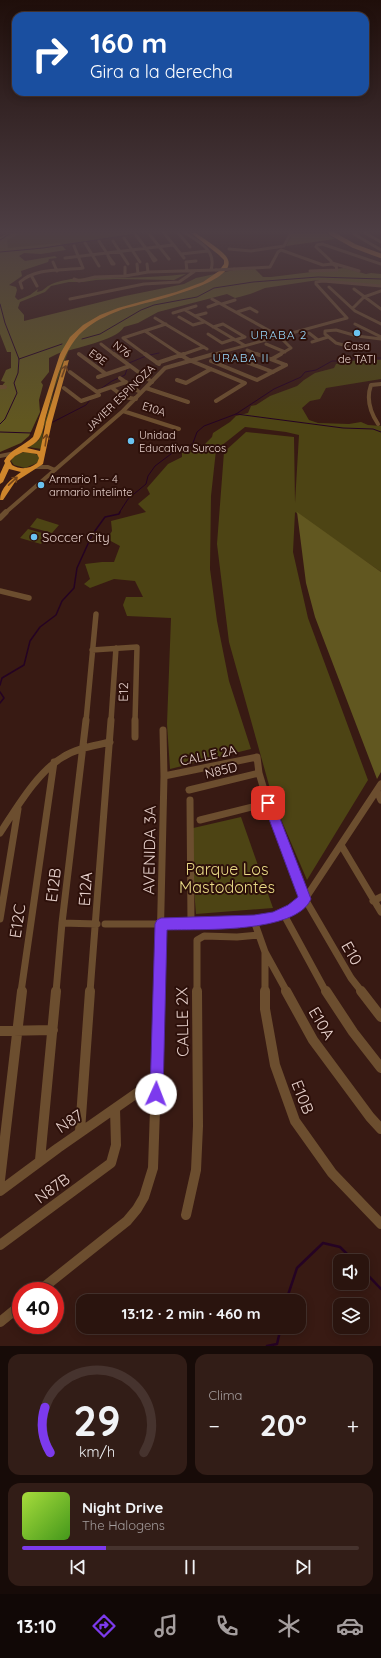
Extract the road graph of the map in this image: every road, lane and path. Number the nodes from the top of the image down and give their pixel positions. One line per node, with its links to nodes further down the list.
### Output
1 (86, 296): 8 (street)
2 (166, 296): 37 (highway)
3 (176, 296): 37 (highway)
4 (327, 296): 32 (street, JAVIER ESPINOZA)
5 (340, 296): 14 (street)
6 (367, 296): 7 (street)
7 (364, 297): 14 (street); 15 (street)
8 (70, 299)
9 (212, 299): 11 (street)
10 (235, 300): 11 (street)
11 (221, 304): 13 (street); 17 (street)
12 (196, 306): 16 (street)
13 (208, 307)
14 (353, 308): 27 (street)
15 (381, 309)
16 (185, 310): 19 (street); 20 (street)
17 (237, 312): 18 (street); 32 (street)
18 (257, 312)
19 (174, 313)
20 (195, 316): 21 (street); 24 (street)
21 (211, 316)
22 (180, 317): 24 (street)
23 (155, 318): 25 (street)
24 (204, 322): 28 (street)
25 (166, 324): 29 (street); 46 (street)
26 (355, 324): 34 (street)
27 (381, 324)
28 (213, 327): 35 (street); 35 (street)
29 (145, 331): 46 (street); 46 (street)
30 (309, 333): 36 (street)
31 (208, 334): 35 (street)
32 (279, 336): 41 (street, JAVIER ESPINOZA); 44 (street)
33 (328, 337): 34 (street); 36 (street); 42 (street)
34 (381, 338)
35 (234, 339): 41 (street)
36 (318, 340): 38 (street)
37 (73, 342): 73 (highway); 75 (highway, one-way to 37)
38 (312, 342)
39 (101, 344): 51 (street, N76)
40 (266, 344): 44 (street)
41 (244, 345): 49 (street, JAVIER ESPINOZA)
42 (347, 346)
43 (247, 350): 48 (street)
44 (286, 352): 48 (street)
45 (79, 354): 55 (street, E9E)
46 (182, 355): 49 (street)
47 (228, 355): 54 (street)
48 (272, 359): 54 (street)
49 (189, 360): 52 (street); 60 (street, JAVIER ESPINOZA)
50 (211, 361): 54 (street)
51 (130, 366): 55 (street); 60 (street, N76)
52 (210, 369): 58 (street); 68 (street)
53 (70, 372): 66 (street)
54 (272, 372)
55 (106, 374): 56 (street)
56 (98, 377)
57 (120, 378): 59 (street)
58 (177, 380)
59 (126, 382): 62 (street); 65 (street)
60 (152, 382): 64 (street, JAVIER ESPINOZA)
61 (381, 384): 71 (street)
62 (111, 387): 66 (street); 67 (street)
63 (64, 388): 66 (street)
64 (146, 388): 67 (street, JAVIER ESPINOZA); 69 (street)
65 (138, 391)
66 (97, 392)
67 (136, 399): 70 (street, JAVIER ESPINOZA)
68 (216, 401)
69 (188, 402)
70 (123, 411): 72 (street, E10A); 78 (street, JAVIER ESPINOZA)
71 (378, 424)
72 (179, 429)
73 (15, 453): 74 (street); 75 (highway); 76 (highway)
74 (0, 457): 76 (street)
75 (42, 459): 77 (highway); 78 (street)
76 (8, 461): 77 (highway); 79 (highway)
77 (34, 468): 78 (street); 80 (highway, one-way to 77)
78 (56, 468): 81 (street, JAVIER ESPINOZA)
79 (0, 482)
80 (0, 498)
81 (0, 518)
82 (0, 591): 83 (street)
83 (29, 598)
84 (96, 614): 86 (street, E12B)
85 (116, 648): 86 (street); 88 (street, E12); 89 (street, E12A)
86 (92, 650): 90 (street, E12B)
87 (163, 730): 94 (street, AVENIDA 3A)
88 (135, 737)
89 (110, 742): 90 (street); 112 (street, E12A)
90 (83, 749): 92 (street); 111 (street, E12B)
91 (257, 757): 93 (street, E10); 94 (street, CALLE 2A)
92 (54, 762): 100 (street); 119 (street, E12C)
93 (260, 773): 96 (street, N85D); 99 (street, E10)
94 (164, 776): 114 (street, AVENIDA 3A)
95 (379, 788): 98 (street); 103 (street)
96 (189, 790)
97 (190, 800): 115 (street)
98 (381, 800)
99 (268, 803): 101 (street); 105 (street, E10)
100 (18, 807): 102 (street); 109 (street)
101 (200, 820)
102 (0, 833)
103 (341, 845): 105 (street); 106 (street)
104 (381, 897): 106 (street)
105 (305, 899): 108 (street); 118 (street, E10)
106 (373, 901): 107 (street)
107 (381, 912)
108 (283, 913): 110 (street); 122 (street)
109 (0, 919)
110 (254, 921): 115 (street); 116 (street, E10A)
111 (62, 924): 112 (street); 120 (street, E12B)
112 (96, 924): 126 (street, E12A)
113 (105, 924): 114 (street)
114 (161, 924): 115 (street); 123 (street, AVENIDA 3A)
115 (192, 924)
116 (259, 935): 117 (street, E10A); 130 (street, CALLE 2X)
117 (266, 952): 125 (street, E10A); 131 (street, E10B)
118 (381, 1017)
119 (16, 1030): 120 (street); 121 (street); 128 (street, E12C)
120 (53, 1030): 127 (street, E12B)
121 (0, 1031)
122 (381, 1068)
123 (157, 1079): 124 (street, N87); 133 (street, AVENIDA 3A)
124 (115, 1109): 126 (street, N87); 132 (street, N87B)
125 (381, 1129)
126 (80, 1131): 127 (street, N87)
127 (40, 1160): 129 (street, N87)
128 (0, 1180)
129 (0, 1191)
130 (186, 1214)
131 (381, 1224)
132 (0, 1245)
133 (50, 1282)
134 (12, 1312): 135 (street)
135 (0, 1322)

